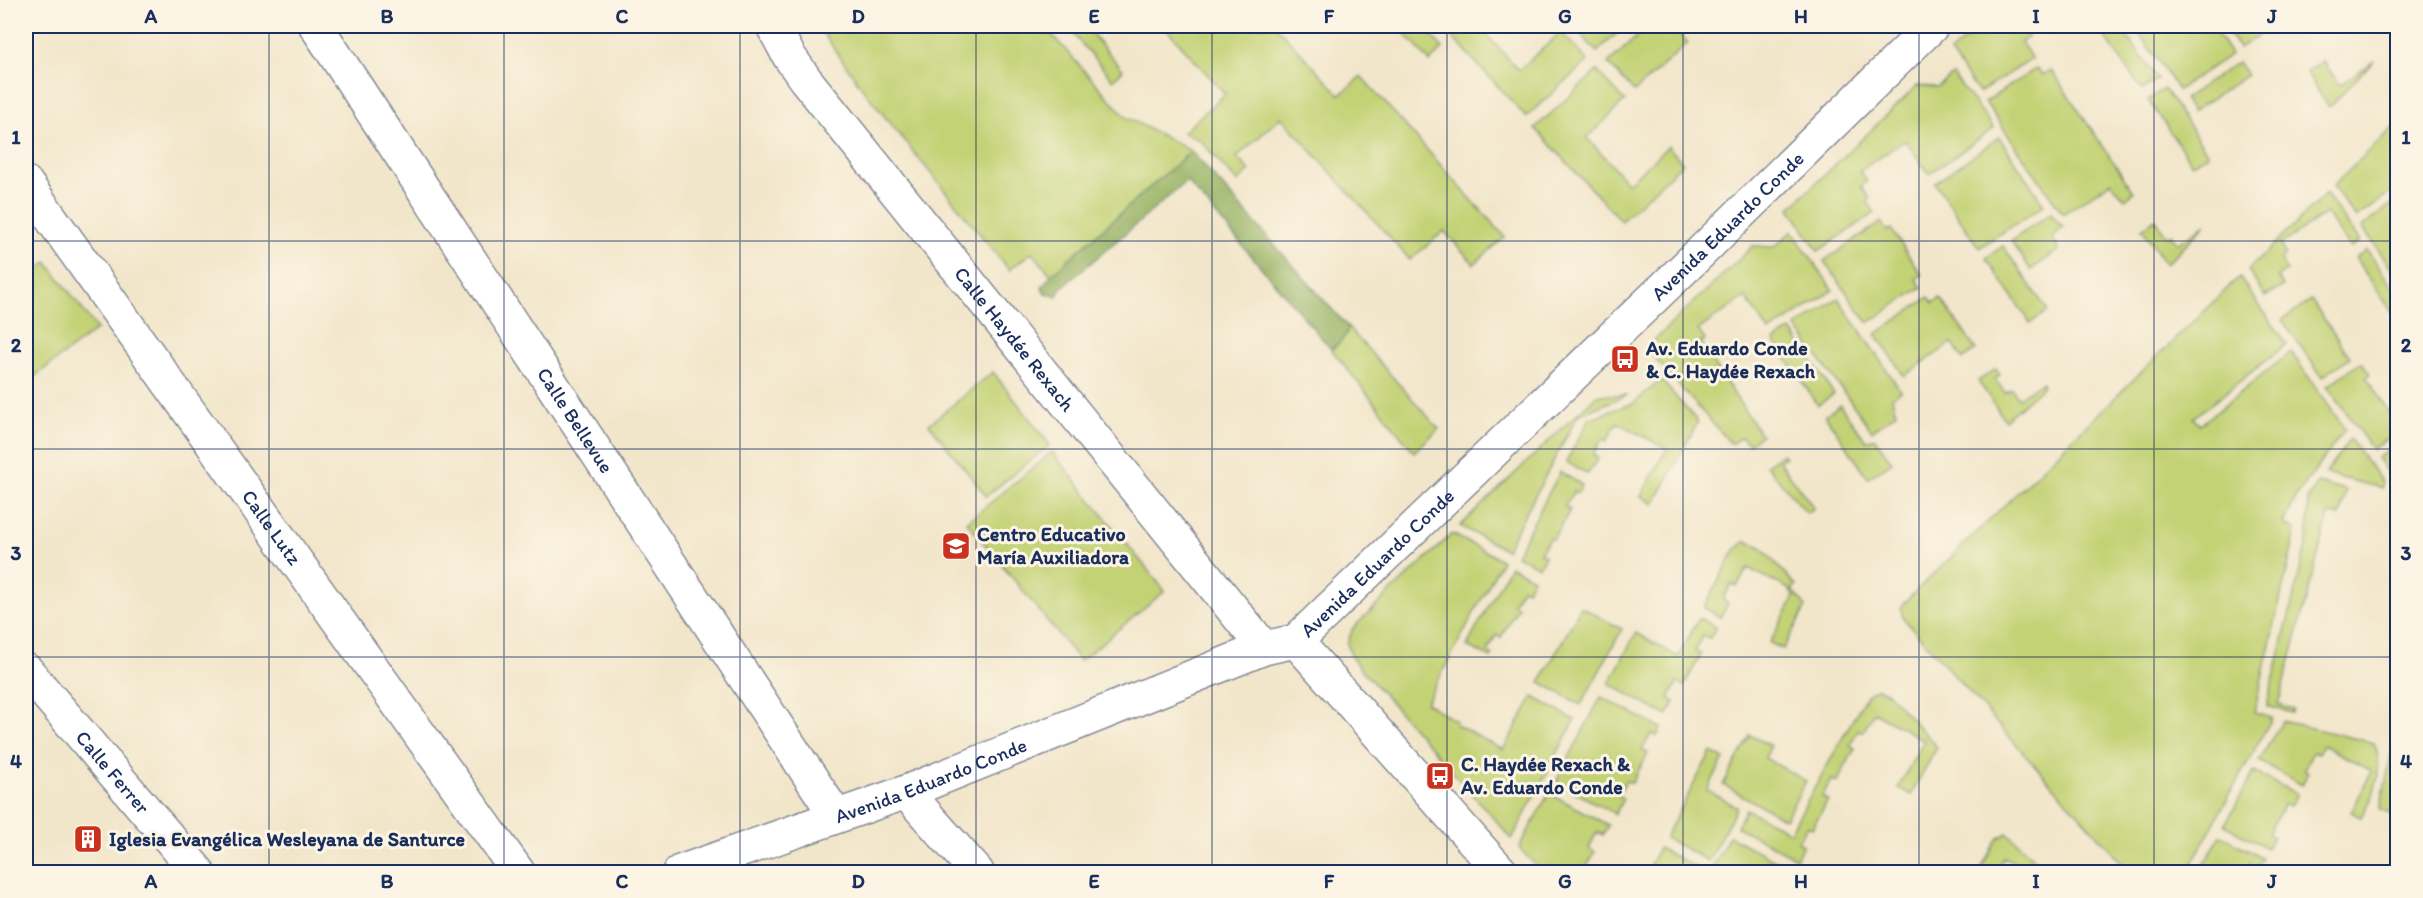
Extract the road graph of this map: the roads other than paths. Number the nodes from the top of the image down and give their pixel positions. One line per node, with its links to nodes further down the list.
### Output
1 (316, 26): 9 (street, Calle Bellevue)
2 (773, 26): 6 (street, Calle Haydée Rexach)
3 (1932, 26): 5 (street, Avenida Eduardo Conde)
4 (26, 183): 11 (street, Calle Lutz)
5 (1296, 641): 6 (street, Avenida Eduardo Conde); 14 (street)
6 (1264, 648): 8 (street, Avenida Eduardo Conde)
7 (26, 670): 10 (street, Calle Ferrer)
8 (906, 792): 9 (street, Avenida Eduardo Conde); 13 (street)
9 (836, 816): 12 (street, Avenida Eduardo Conde)
10 (198, 873)
11 (519, 873)
12 (680, 873)
13 (977, 873)
14 (1501, 873)

